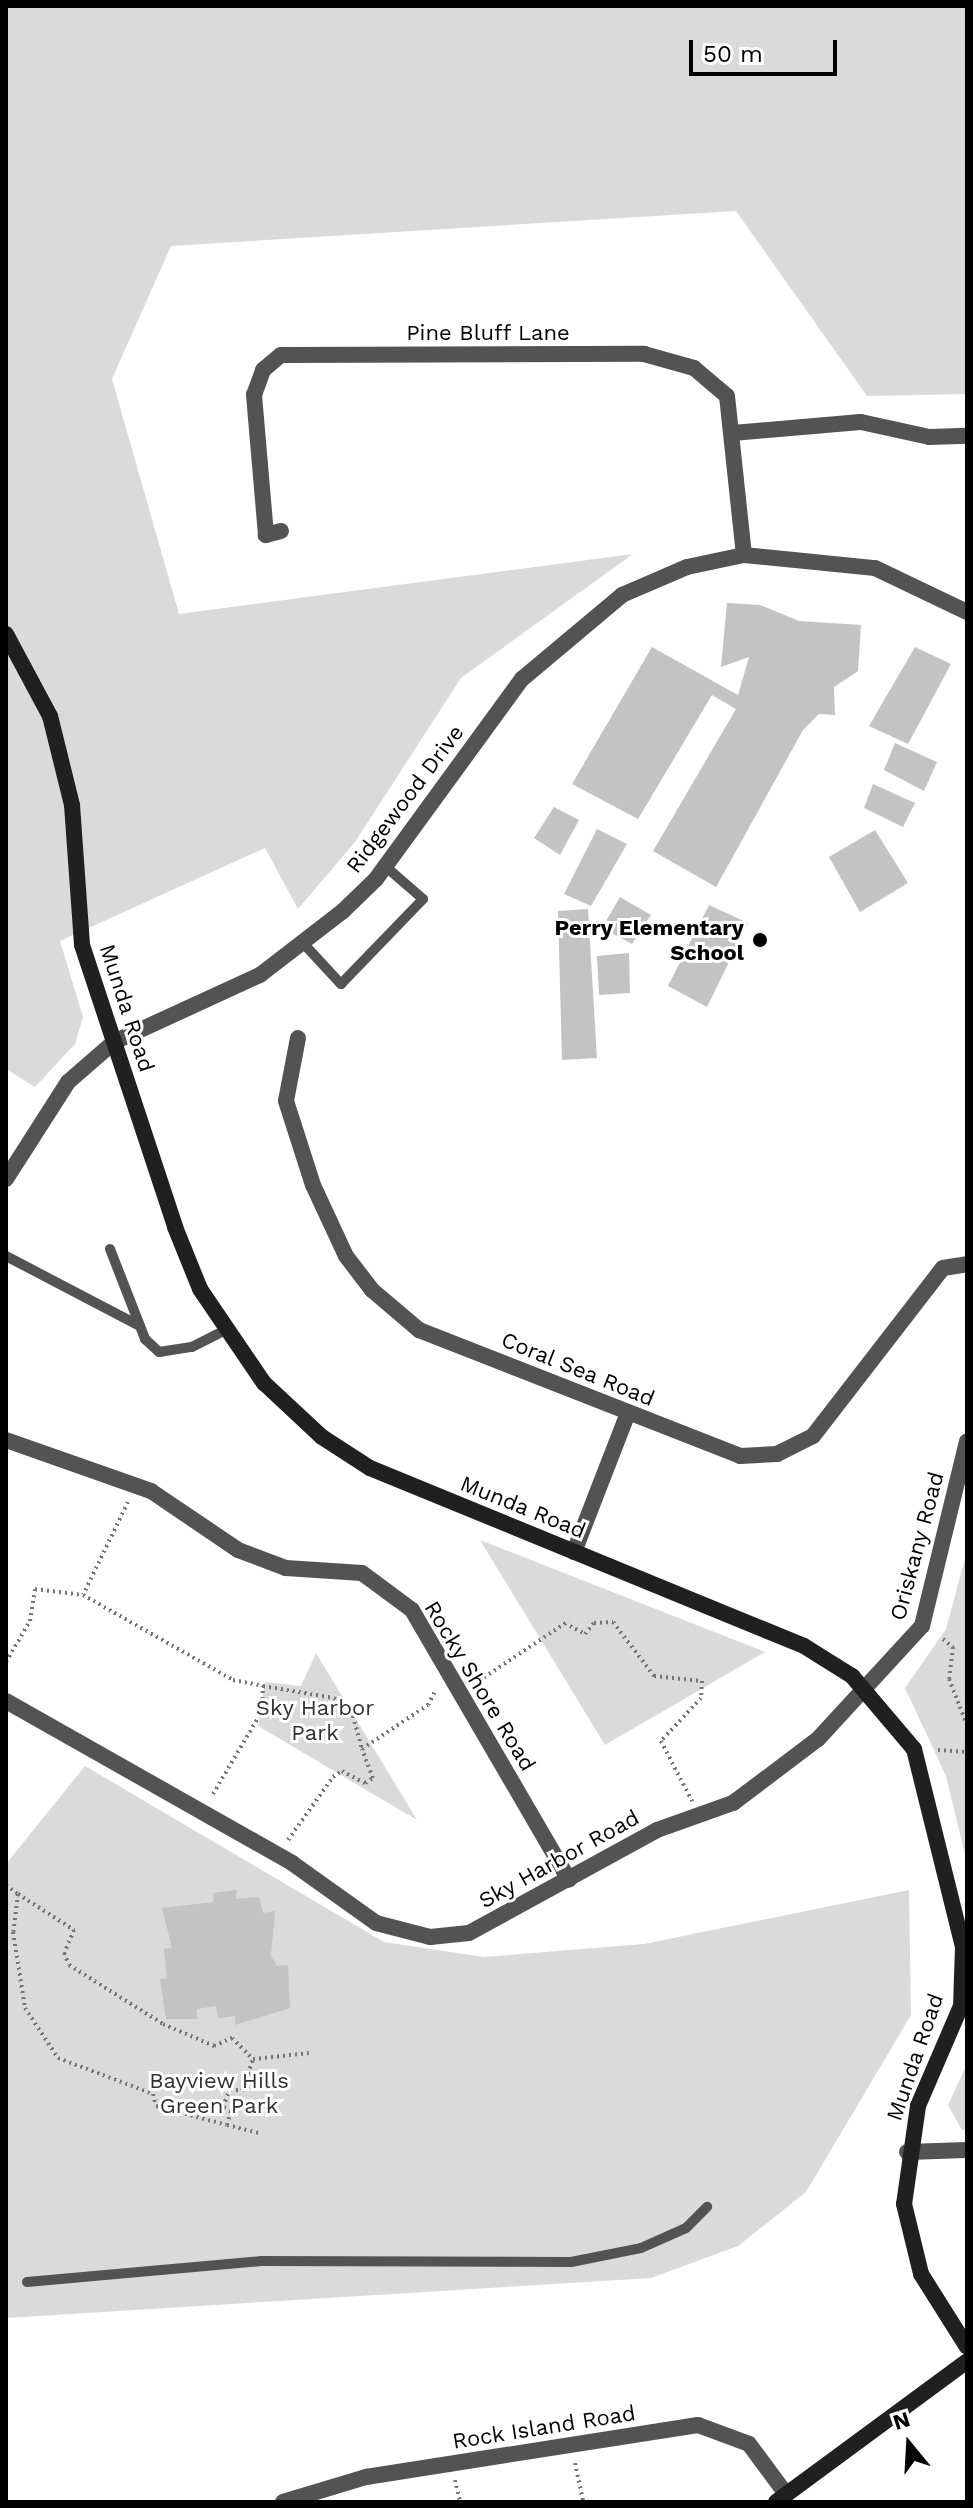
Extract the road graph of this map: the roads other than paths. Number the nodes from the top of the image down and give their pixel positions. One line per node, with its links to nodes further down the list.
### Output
1 (733, 433): 2 (street); 3 (street, Pine Bluff Lane); 4 (street, Pine Bluff Lane)
2 (967, 436)
3 (281, 531)
4 (744, 555): 5 (street); 7 (street, Ridgewood Drive)
5 (967, 612)
6 (6, 634): 10 (street, Munda Road)
7 (385, 866): 8 (street, Ridgewood Drive); 8 (lane)
8 (303, 943): 10 (street, Ridgewood Drive)
9 (298, 1038): 17 (street, Coral Sea Road)
10 (114, 1042): 11 (street, Ridgewood Drive); 16 (street, Munda Road)
11 (6, 1179)
12 (110, 1249): 15 (lane)
13 (6, 1256): 15 (lane)
14 (967, 1264): 17 (street, Coral Sea Road)
15 (140, 1326): 16 (lane)
16 (225, 1330): 21 (street, Munda Road)
17 (628, 1413): 21 (street)
18 (6, 1440): 24 (street, Rocky Shore Road)
19 (967, 1441): 20 (street, Oriskany Road)
20 (961, 1489): 22 (street, Oriskany Road)
21 (574, 1552): 22 (street, Munda Road)
22 (865, 1692): 24 (street, Sky Harbor Road); 26 (street, Munda Road)
23 (6, 1701): 24 (street, Sky Harbor Road)
24 (569, 1880)
25 (967, 2150): 26 (street)
26 (907, 2152): 29 (street, Munda Road)
27 (707, 2207): 28 (lane)
28 (27, 2282)
29 (967, 2347)
30 (967, 2361): 31 (street)
31 (781, 2498): 32 (street, Rock Island Road)
32 (287, 2501)

